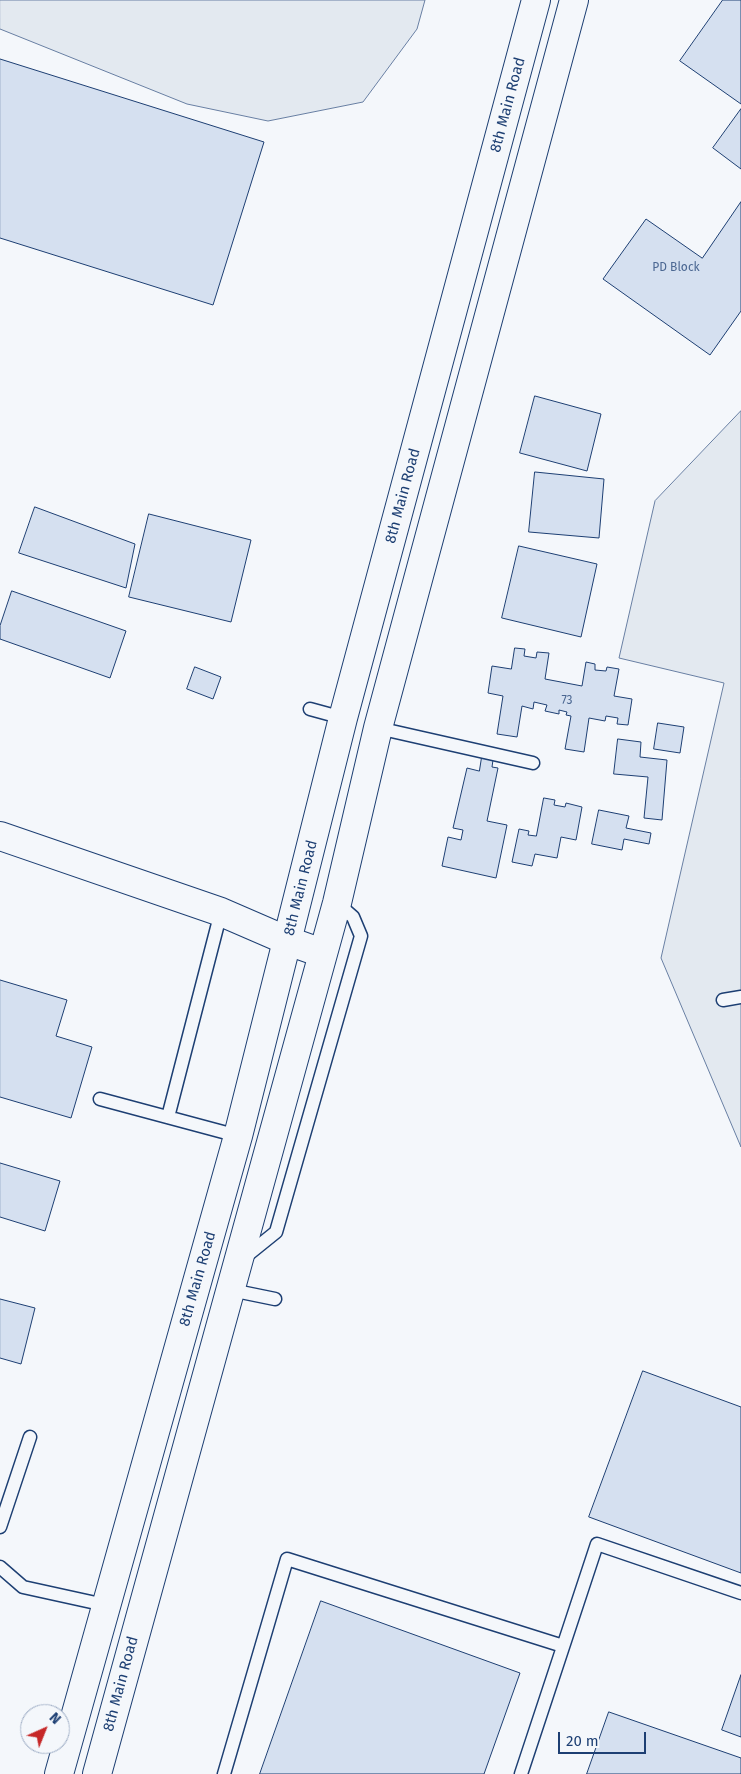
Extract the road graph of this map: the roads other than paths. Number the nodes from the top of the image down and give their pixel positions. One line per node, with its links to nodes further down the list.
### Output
1 (536, 0): 4 (main road, 8th Main Road)
2 (574, 0): 5 (main road, 8th Main Road)
3 (310, 709): 4 (lane)
4 (343, 718): 5 (main road); 10 (main road, 8th Main Road)
5 (378, 728): 6 (lane); 8 (main road, 8th Main Road)
6 (532, 763)
7 (0, 836): 9 (main road)
8 (337, 903): 11 (main road, 8th Main Road); 17 (lane)
9 (221, 912): 10 (main road); 15 (lane)
10 (288, 941): 11 (main road); 16 (main road, 8th Main Road)
11 (322, 953): 17 (main road, 8th Main Road)
12 (741, 997): 13 (lane)
13 (723, 1000)
14 (100, 1099): 15 (lane)
15 (168, 1117): 16 (lane)
16 (238, 1136): 23 (main road, 8th Main Road)
17 (234, 1277): 18 (lane); 26 (main road, 8th Main Road)
18 (275, 1299)
19 (30, 1437): 20 (lane)
20 (0, 1527)
21 (0, 1567): 23 (lane)
22 (741, 1593): 24 (lane)
23 (105, 1605): 25 (main road, 8th Main Road)
24 (563, 1646): 27 (lane); 28 (lane)
25 (59, 1774)
26 (97, 1774)
27 (224, 1774)
28 (521, 1774)

